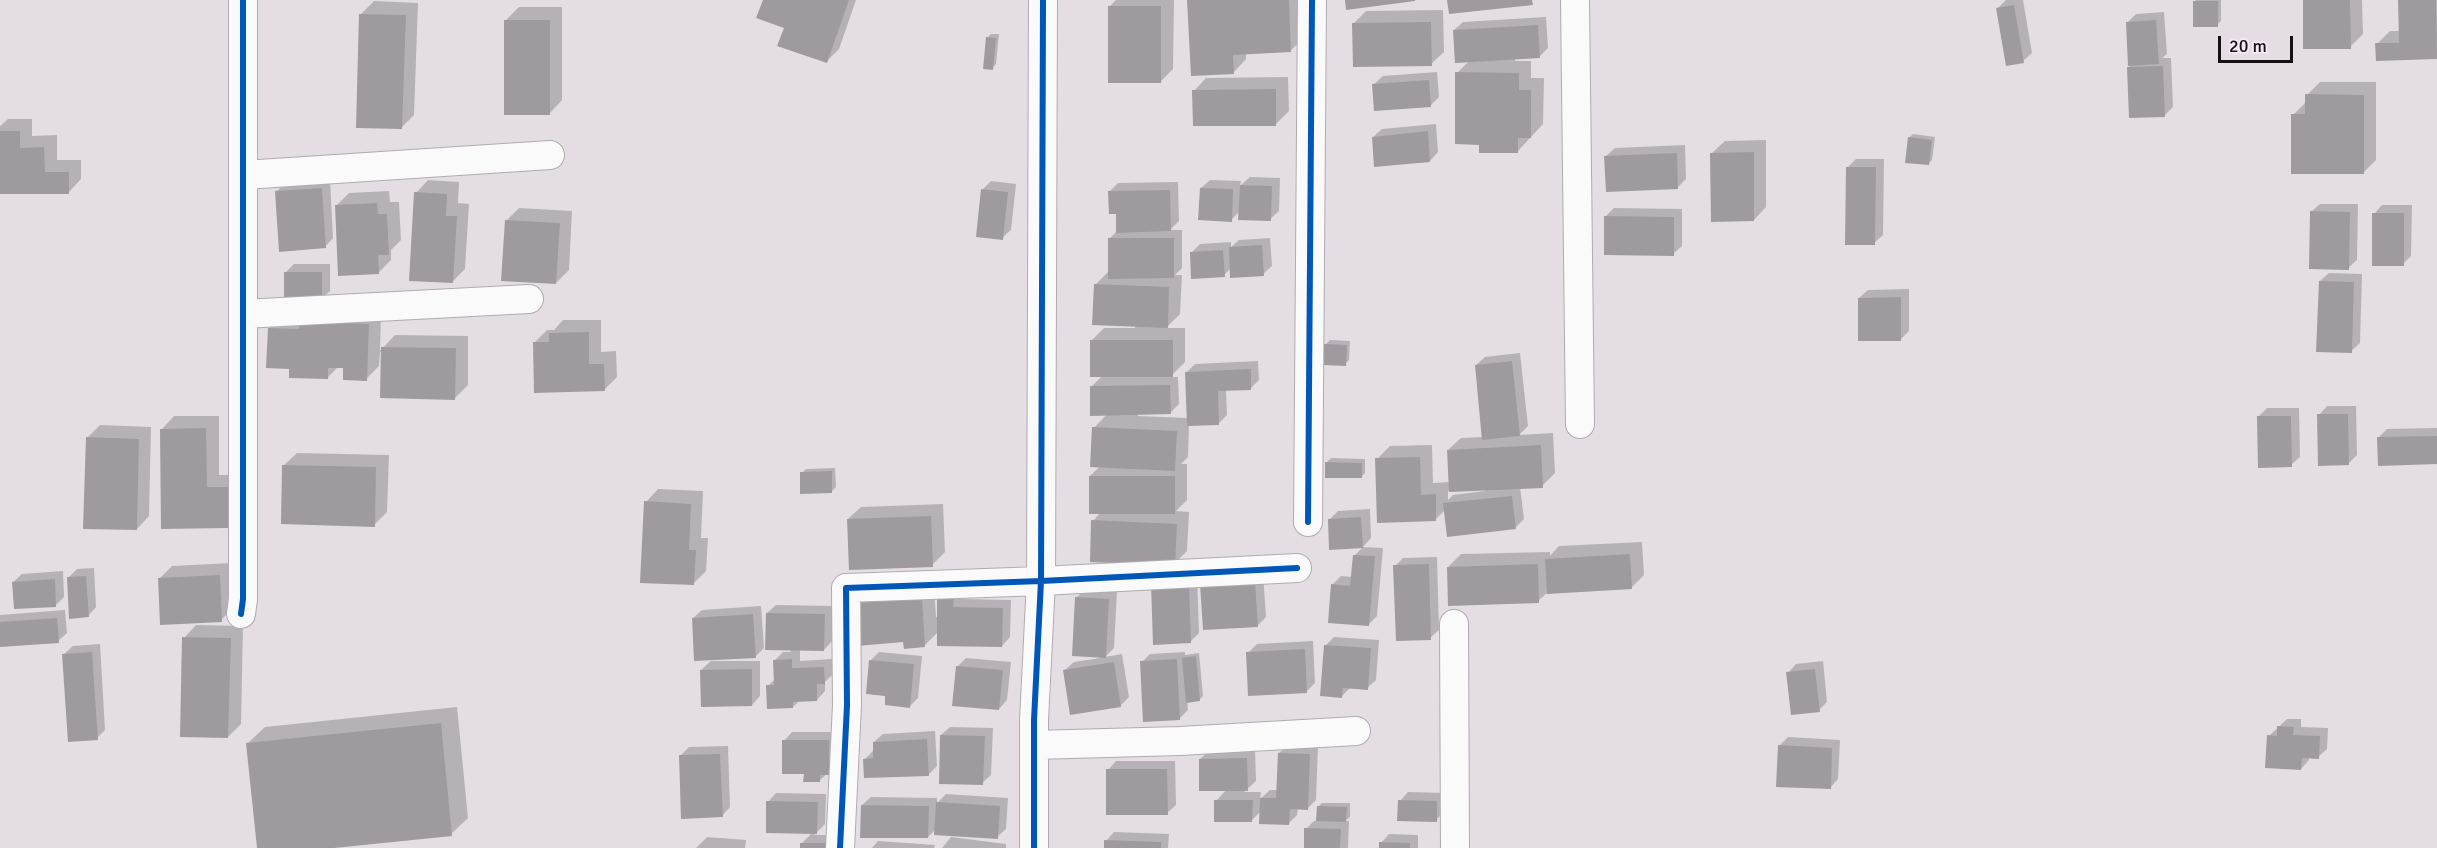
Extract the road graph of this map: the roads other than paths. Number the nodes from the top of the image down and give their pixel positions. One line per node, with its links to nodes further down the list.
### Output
1 (243, 0): 6 (street)
2 (1043, 0): 12 (street)
3 (1312, 0): 10 (street)
4 (1575, 0): 9 (street)
5 (550, 155): 6 (street)
6 (243, 174): 8 (street)
7 (530, 299): 8 (street)
8 (243, 314): 13 (street)
9 (1580, 424)
10 (1308, 522)
11 (1297, 567): 12 (street)
12 (1041, 581): 16 (street); 17 (street)
13 (241, 614)
14 (1454, 624): 19 (street)
15 (1356, 731): 16 (street)
16 (1034, 745): 18 (street)
17 (840, 848)
18 (1034, 848)
19 (1455, 848)

